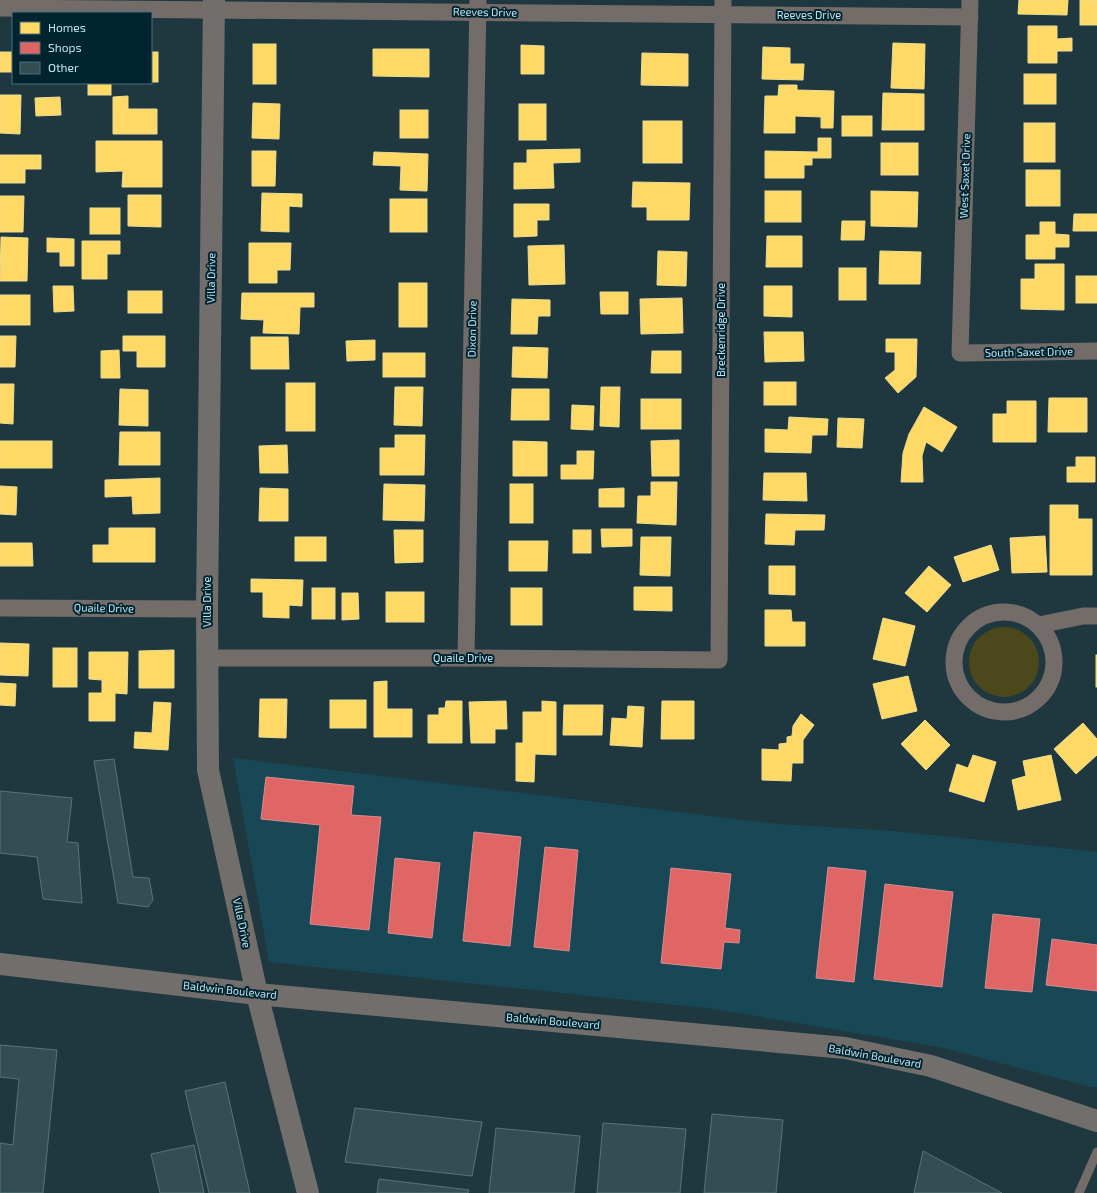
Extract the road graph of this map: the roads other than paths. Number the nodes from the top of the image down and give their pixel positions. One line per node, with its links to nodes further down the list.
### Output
1 (970, 0): 6 (street, West Saxet Drive)
2 (214, 5): 3 (street, Reeves Drive); 5 (street, Reeves Drive); 10 (street, Villa Drive)
3 (478, 6): 4 (street, Reeves Drive); 14 (street, Dixon Drive)
4 (723, 7): 6 (street, Reeves Drive); 15 (street, Breckenridge Drive)
5 (0, 8)
6 (970, 17): 8 (street, West Saxet Drive)
7 (1097, 351): 8 (street, South Saxet Drive)
8 (960, 352)
9 (0, 608): 10 (street, Quaile Drive)
10 (207, 609): 13 (street, Villa Drive)
11 (1097, 616): 12 (street)
12 (1039, 625): 12 (street)
13 (207, 658): 14 (street, Quaile Drive); 17 (street, Villa Drive)
14 (466, 658): 15 (street, Quaile Drive)
15 (719, 660)
16 (0, 964): 17 (street, Baldwin Boulevard)
17 (257, 994): 18 (street, Baldwin Boulevard); 20 (street, Villa Drive)
18 (1097, 1121)
19 (1097, 1152): 21 (lane)
20 (308, 1193)
21 (1079, 1193)

